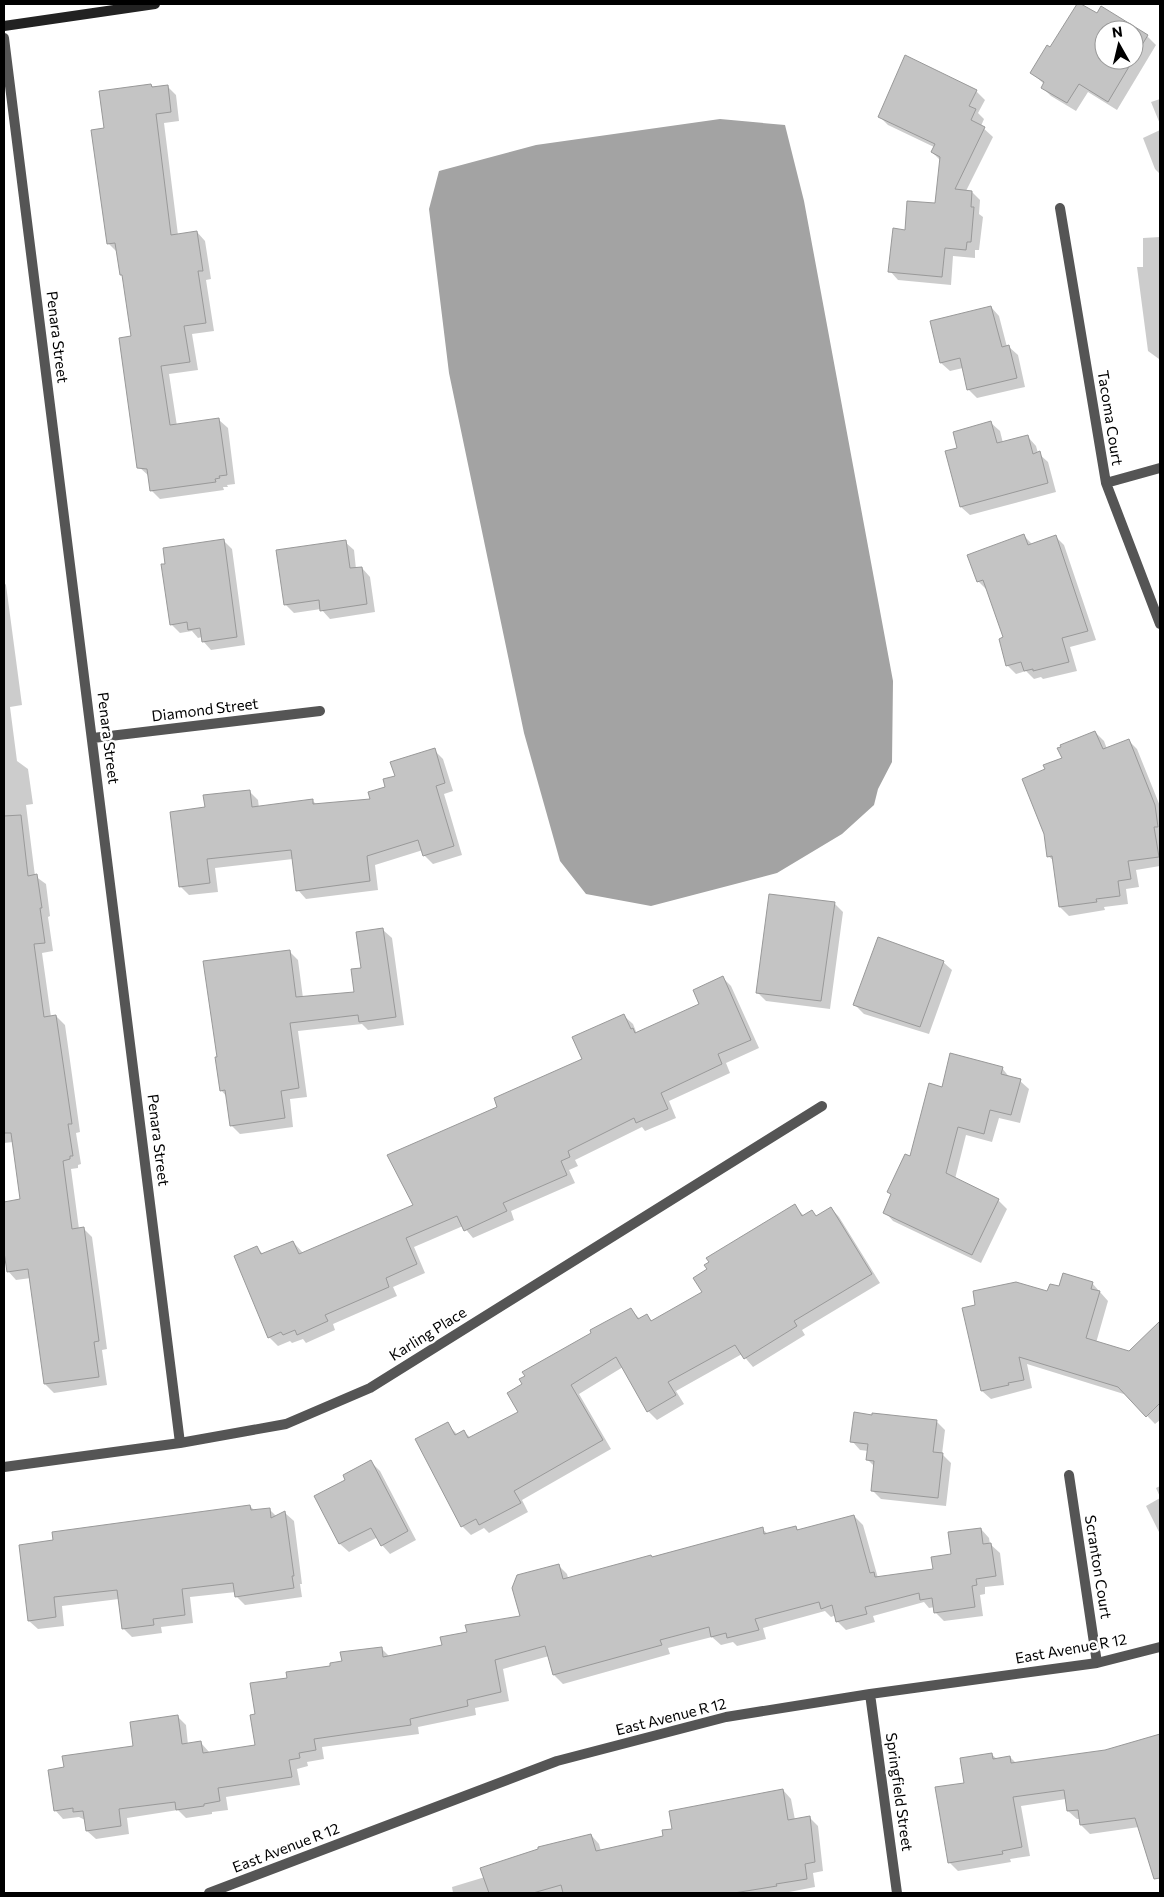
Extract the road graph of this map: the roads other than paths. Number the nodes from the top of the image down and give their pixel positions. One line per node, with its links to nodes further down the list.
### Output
1 (155, 4): 2 (street)
2 (4, 26)
3 (4, 38): 9 (street, Penara Street)
4 (1060, 208): 6 (street, Tacoma Court)
5 (1160, 468): 6 (street)
6 (1106, 483): 7 (street, Tacoma Court)
7 (1160, 624)
8 (320, 711): 9 (street, Diamond Street)
9 (93, 738): 11 (street, Penara Street)
10 (822, 1106): 11 (street, Karling Place)
11 (180, 1443): 12 (street, Karling Place)
12 (4, 1467)
13 (1069, 1475): 15 (street, Scranton Court)
14 (1160, 1647): 15 (street, East Avenue R 12)
15 (1097, 1663): 16 (street, East Avenue R 12)
16 (870, 1694): 17 (street, East Avenue R 12); 18 (street, Springfield Street)
17 (209, 1893)
18 (897, 1893)

